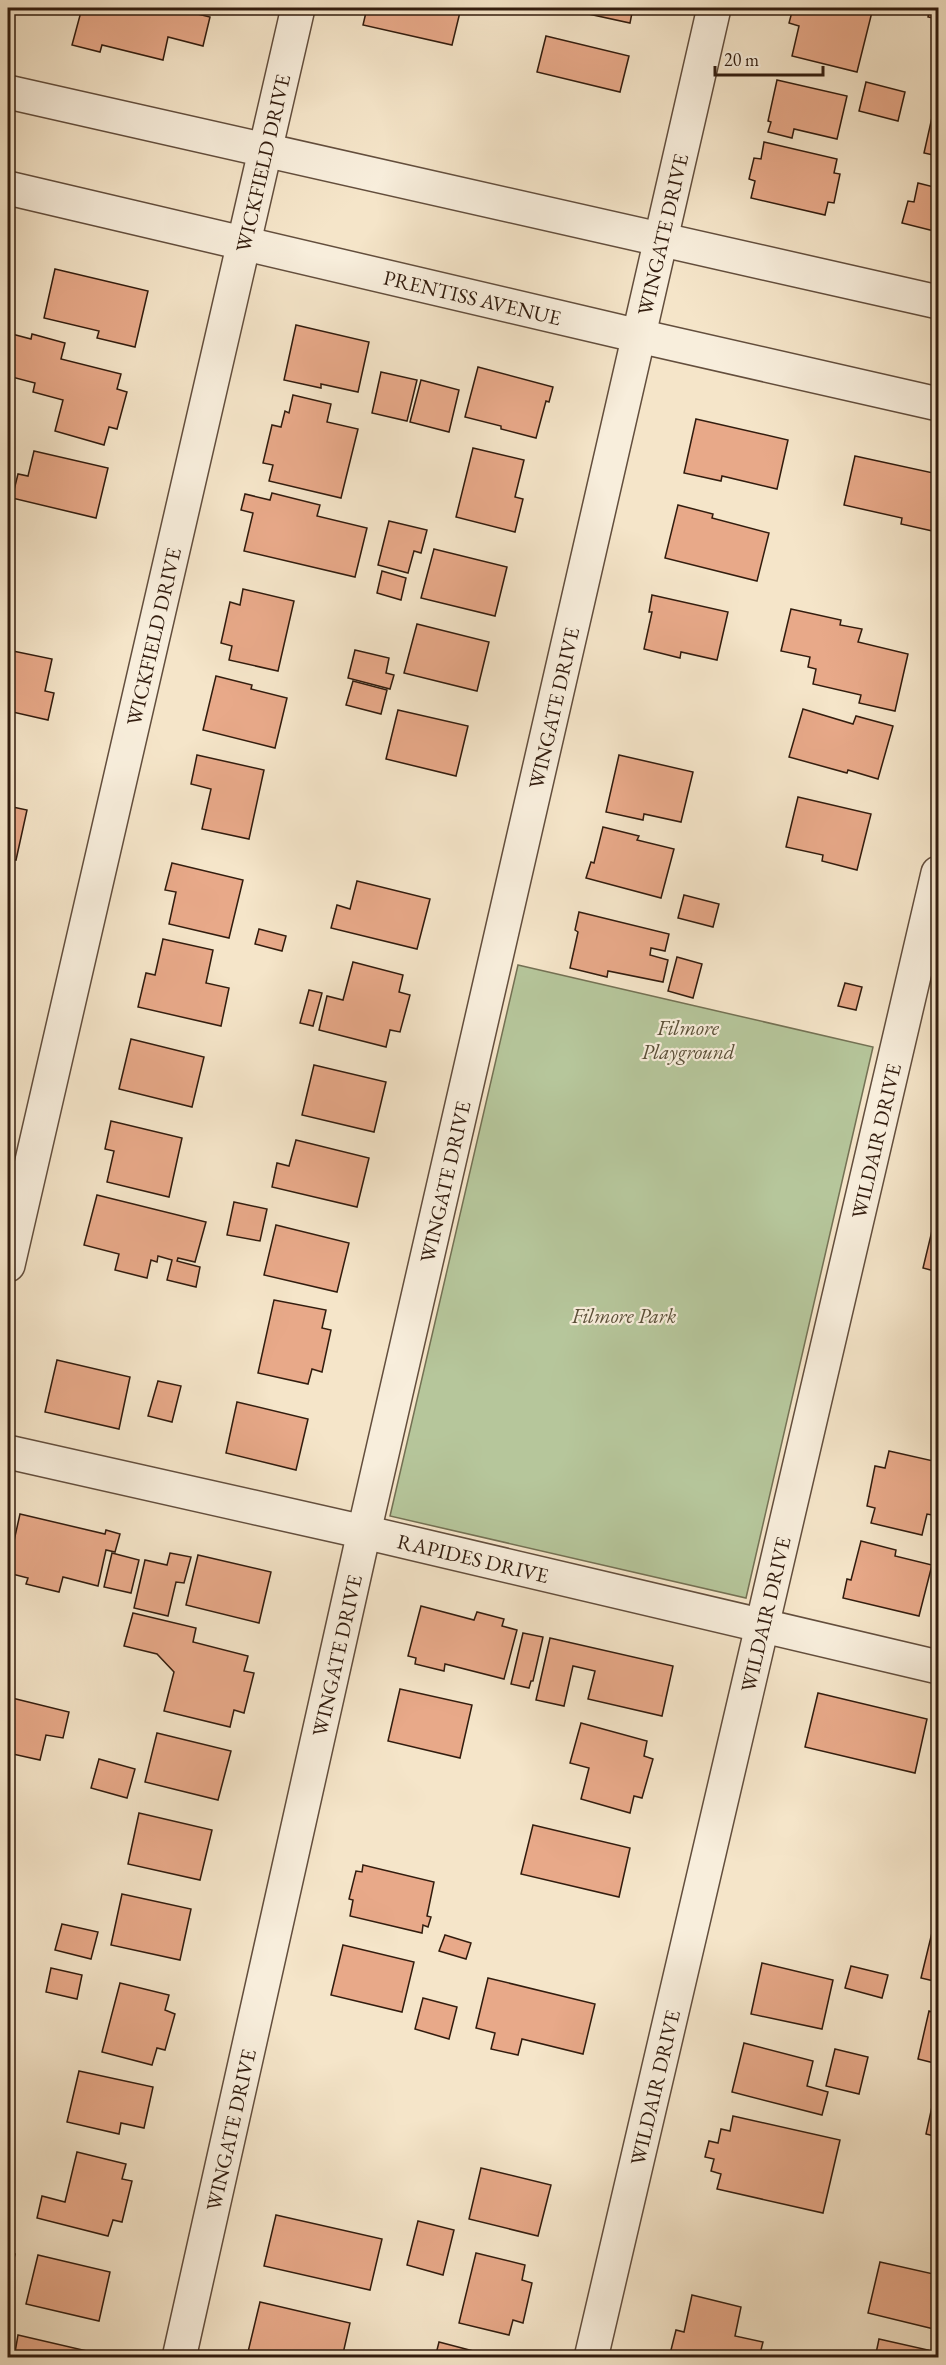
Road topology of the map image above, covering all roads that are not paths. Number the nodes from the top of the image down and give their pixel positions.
1 (298, 8) edge
2 (714, 8) edge
3 (8, 92) edge
4 (265, 150) junction
5 (8, 188) edge
6 (660, 239) junction
7 (243, 242) junction
8 (939, 302) edge
9 (639, 336) junction
10 (939, 404) edge
11 (939, 873) edge
12 (8, 1265) edge
13 (8, 1452) edge
14 (364, 1532) junction
15 (761, 1626) junction
16 (939, 1667) edge
17 (179, 2358) edge
18 (591, 2358) edge

1 - 4 street, WICKFIELD DRIVE
2 - 6 street, WINGATE DRIVE
3 - 4 street
4 - 6 street
4 - 7 street, WICKFIELD DRIVE
5 - 7 street, PRENTISS AVENUE
6 - 8 street
6 - 9 street, WINGATE DRIVE
7 - 9 street, PRENTISS AVENUE
7 - 12 street, WICKFIELD DRIVE
9 - 10 street, PRENTISS AVENUE
9 - 14 street, WINGATE DRIVE
11 - 15 street, WILDAIR DRIVE
13 - 14 street, RAPIDES DRIVE
14 - 15 street, RAPIDES DRIVE
14 - 17 street, WINGATE DRIVE
15 - 16 street, RAPIDES DRIVE
15 - 18 street, WILDAIR DRIVE

